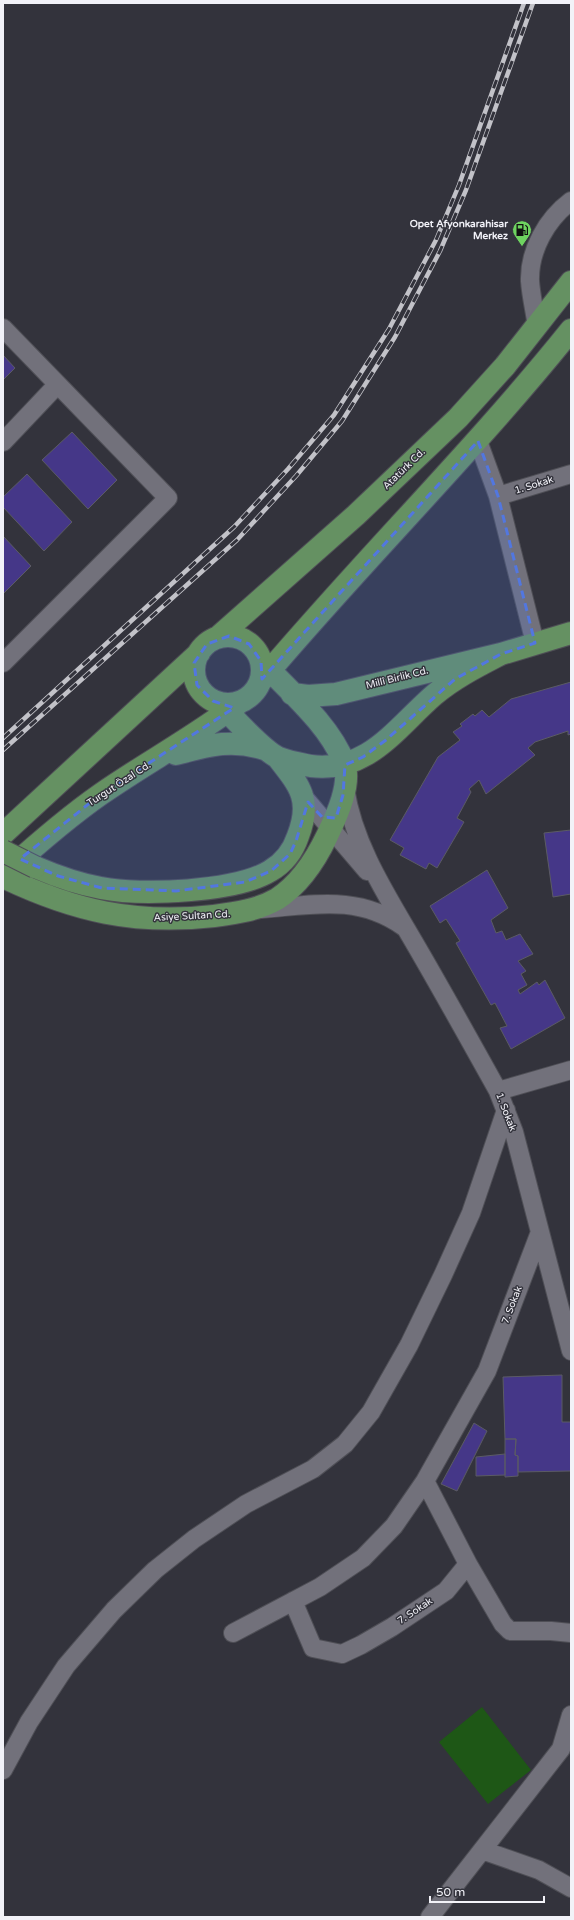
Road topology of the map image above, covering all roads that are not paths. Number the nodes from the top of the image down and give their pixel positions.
1 (571, 200) edge
2 (571, 282) edge
3 (537, 327) junction
4 (3, 328) edge
5 (571, 330) edge
6 (57, 385) junction
7 (478, 441) junction
8 (3, 442) edge
9 (571, 474) edge
10 (498, 496) junction
11 (571, 633) edge
12 (217, 638) junction
13 (535, 643) junction
14 (199, 653) junction
15 (501, 654) junction
16 (3, 663) edge
17 (263, 671) junction
18 (292, 694) junction
19 (229, 705) junction
20 (273, 754) junction
21 (155, 760) junction
22 (345, 765) junction
23 (303, 796) junction
24 (335, 821) junction
25 (301, 828) junction
26 (3, 834) edge
27 (3, 851) edge
28 (3, 875) edge
29 (250, 910) junction
30 (406, 928) junction
31 (571, 1070) edge
32 (498, 1091) junction
33 (506, 1110) junction
34 (540, 1232) junction
35 (568, 1330) edge
36 (571, 1351) edge
37 (425, 1481) junction
38 (468, 1564) junction
39 (293, 1601) junction
40 (233, 1633) dead end
41 (571, 1633) edge
42 (571, 1716) edge
43 (566, 1751) edge
44 (3, 1770) edge
45 (482, 1850) junction
46 (571, 1888) edge
47 (430, 1917) edge

1 - 3 street
2 - 3 main road, Atatürk Cd.
3 - 12 main road, Atatürk Cd.
4 - 6 street
5 - 7 main road
6 - 8 street
6 - 16 street
7 - 10 street
7 - 17 main road
9 - 10 street, 1. Sokak
10 - 13 street
11 - 13 main road, Millî Birlik Cd.
12 - 14 main road
12 - 17 main road
13 - 15 main road, Millî Birlik Cd.
14 - 19 main road
14 - 26 main road
15 - 18 main road, Millî Birlik Cd.
15 - 22 main road, Millî Birlik Cd.
17 - 18 main road
17 - 19 main road
18 - 22 main road
19 - 20 main road
19 - 21 main road, Turgut Özal Cd.
20 - 21 main road, Millî Birlik Cd.
20 - 22 main road, Millî Birlik Cd.
20 - 23 main road
21 - 28 main road, Turgut Özal Cd.
22 - 24 main road, Asiye Sultan Cd.
23 - 24 street, 1. Sokak
23 - 25 main road
24 - 25 street
24 - 29 main road, Asiye Sultan Cd.
24 - 30 street, 1. Sokak
25 - 27 main road, bridge
28 - 29 main road, Asiye Sultan Cd.
29 - 30 street
30 - 32 street, 1. Sokak
31 - 32 street
32 - 33 street, 1. Sokak
33 - 34 street, 1. Sokak
33 - 44 street
34 - 35 street, 1. Sokak
34 - 37 street, 7. Sokak
35 - 36 street, 1. Sokak
37 - 38 street
37 - 39 street, 7. Sokak
38 - 39 street, 7. Sokak
38 - 41 street
39 - 40 street, 7. Sokak
42 - 43 street
43 - 45 street
45 - 46 street
45 - 47 street

